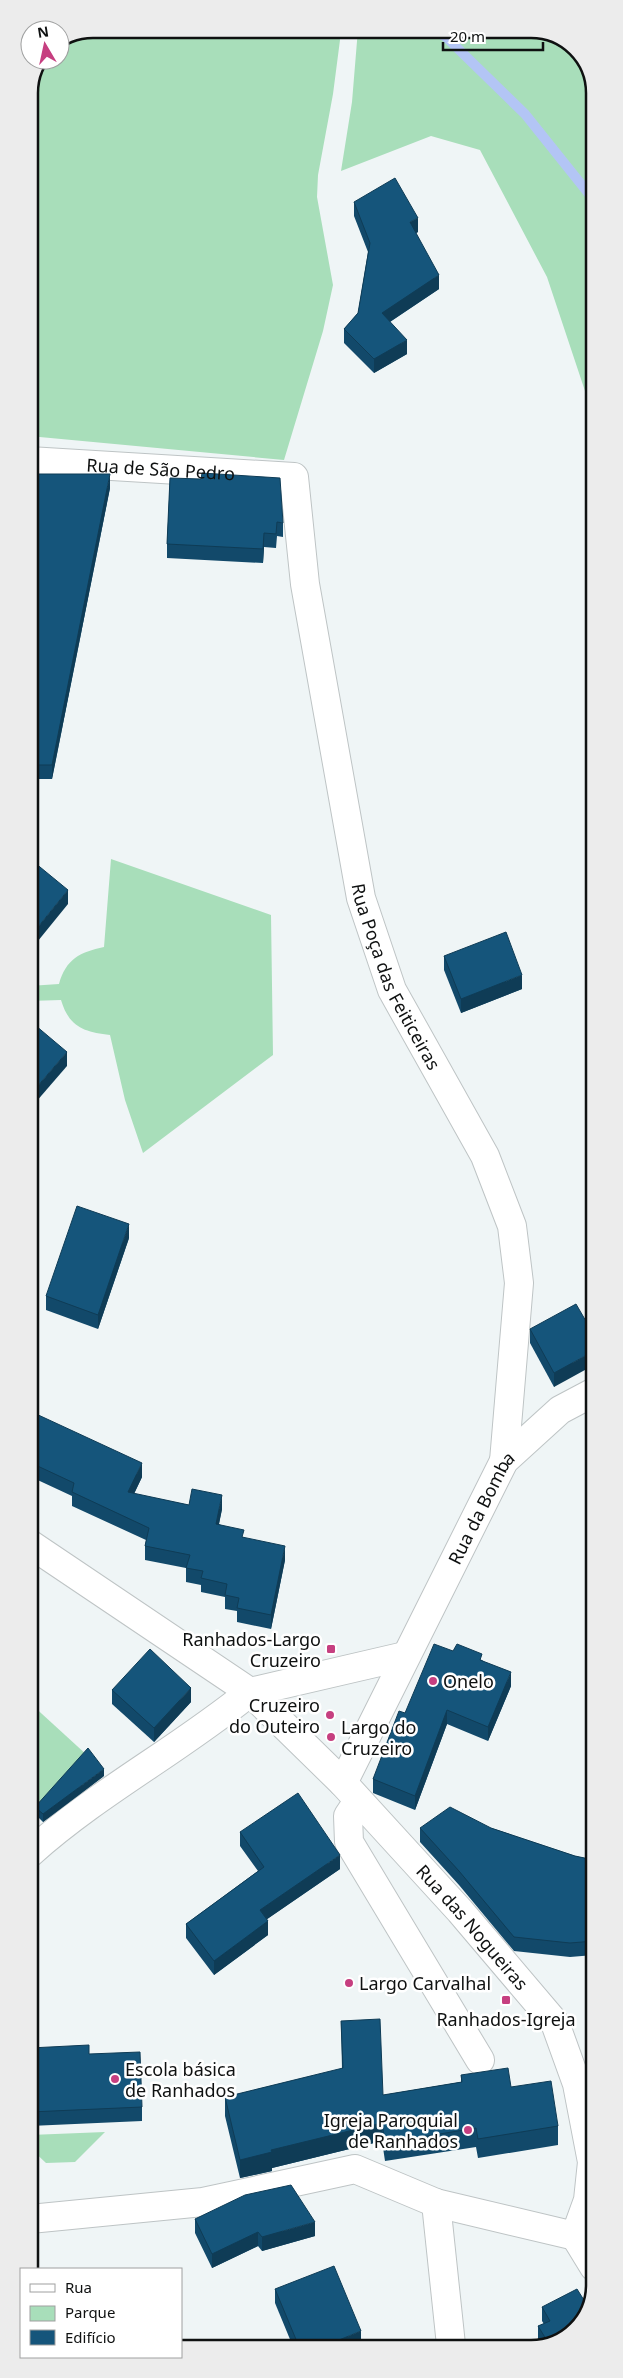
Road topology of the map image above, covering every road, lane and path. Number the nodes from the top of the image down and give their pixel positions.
1 (38, 462) edge
2 (294, 477) joint
3 (586, 1396) edge
4 (504, 1461) junction
5 (38, 1549) edge
6 (405, 1656) junction
7 (250, 1692) junction
8 (351, 1792) junction
9 (38, 1846) edge
10 (480, 2060) dead end
11 (586, 2119) edge
12 (436, 2203) junction
13 (586, 2206) edge
14 (38, 2218) edge
15 (575, 2236) junction
16 (586, 2254) edge
17 (450, 2340) edge

1 - 2 street, Rua de São Pedro
2 - 4 street, Rua Poça das Feiticeiras
3 - 4 street, Rua da Bomba
4 - 6 street, Rua da Bomba
5 - 7 street, Rua das Nogueiras
6 - 7 street
6 - 8 street, Rua da Bomba
7 - 8 street, Rua das Nogueiras
7 - 9 street
8 - 10 street, Rua da Bomba
8 - 11 street, Rua das Nogueiras
12 - 14 street
12 - 15 street
12 - 17 street
13 - 15 street, Rua das Nogueiras
15 - 16 street

